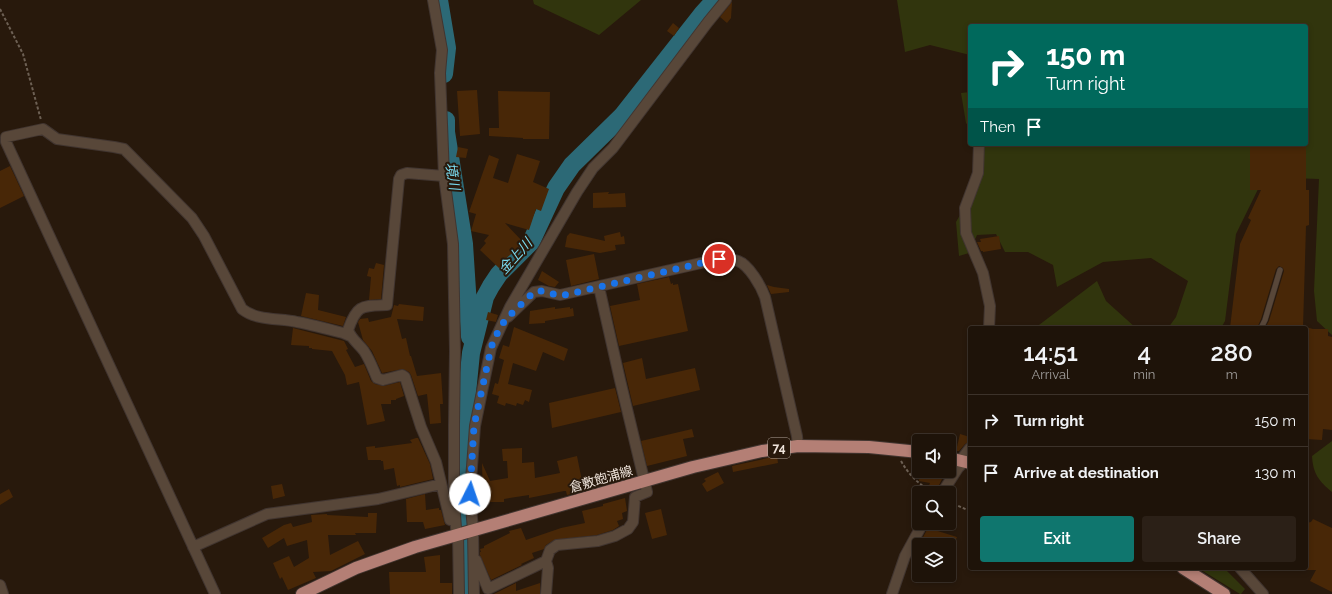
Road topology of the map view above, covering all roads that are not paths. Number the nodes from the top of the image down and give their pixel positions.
1 (433, 0) edge
2 (726, 0) edge
3 (979, 146) edge
4 (444, 176) junction
5 (1280, 270) dead end
6 (599, 287) junction
7 (505, 320) junction
8 (989, 326) edge
9 (1262, 326) edge
10 (350, 336) junction
11 (798, 446) junction
12 (912, 451) edge
13 (968, 451) edge
14 (961, 461) edge
15 (644, 482) junction
16 (442, 484) junction
17 (946, 486) edge
18 (474, 530) junction
19 (919, 530) edge
20 (457, 531) junction
21 (193, 547) junction
22 (474, 556) junction
23 (546, 561) junction
24 (1186, 570) edge
25 (1242, 570) edge
26 (0, 585) edge
27 (3, 594) edge
28 (215, 594) edge
29 (302, 594) edge
30 (459, 594) edge
31 (474, 594) edge
32 (546, 594) edge
33 (892, 594) edge
34 (1224, 594) edge
35 (1263, 594) edge

1 - 4 street
2 - 7 street
3 - 8 street
4 - 10 street
4 - 20 street
5 - 9 lane
6 - 7 street
6 - 11 street
6 - 15 street
7 - 18 street
10 - 16 street
10 - 21 street
11 - 12 main road, 倉敷飽浦線 / 74
11 - 15 main road, 倉敷飽浦線 / 74
13 - 14 street
14 - 17 street
15 - 18 main road, 倉敷飽浦線 / 74
15 - 23 street
16 - 20 street
16 - 21 street
18 - 20 main road, 倉敷飽浦線 / 74
18 - 22 street
19 - 33 street
20 - 29 main road, 倉敷飽浦線 / 74
20 - 30 street
21 - 28 street
22 - 23 street
22 - 31 street
23 - 32 street
24 - 34 main road
25 - 35 street
26 - 27 street

